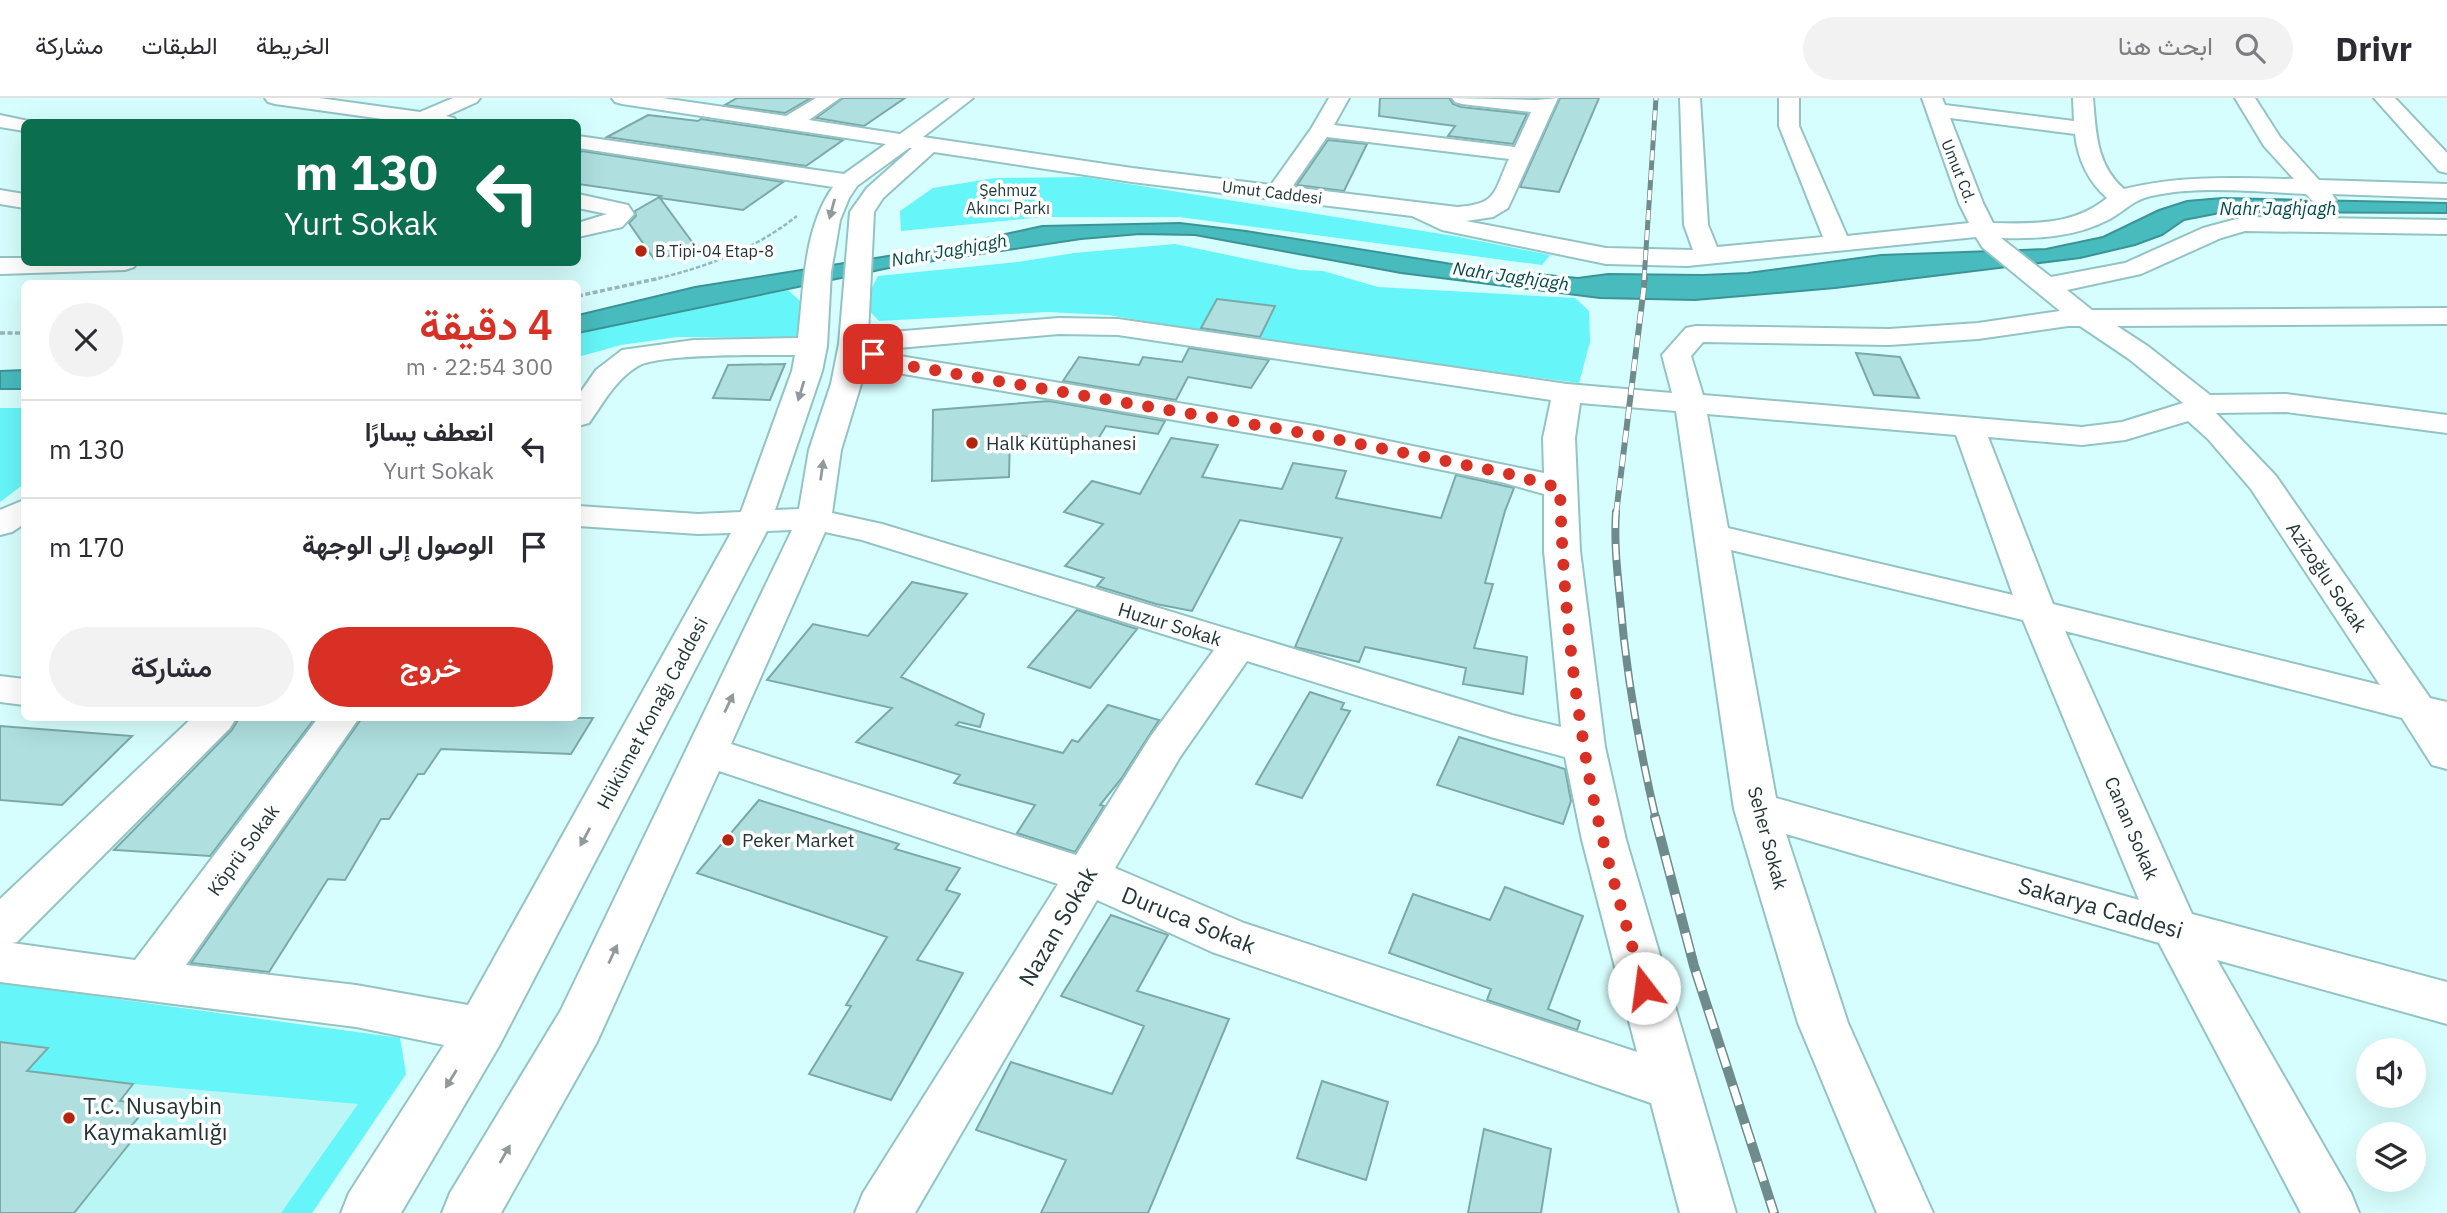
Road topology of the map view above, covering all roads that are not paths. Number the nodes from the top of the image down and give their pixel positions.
1 (275, 98) edge
2 (470, 98) edge
3 (622, 98) edge
4 (830, 98) edge
5 (963, 98) edge
6 (1339, 98) edge
7 (1462, 98) edge
8 (1690, 98) edge
9 (1789, 98) edge
10 (2083, 98) edge
11 (2245, 98) edge
12 (2384, 98) edge
13 (1546, 102) edge
14 (1934, 104) edge
15 (404, 119) edge
16 (421, 119) edge
17 (0, 121) edge
18 (791, 122) junction
19 (21, 124) edge
20 (2085, 129) junction
21 (1321, 130) junction
22 (581, 142) edge
23 (900, 142) junction
24 (927, 146) junction
25 (1522, 154) junction
26 (2447, 166) edge
27 (842, 180) junction
28 (2315, 191) junction
29 (2447, 191) edge
30 (1278, 193) junction
31 (0, 197) edge
32 (2122, 199) junction
33 (21, 200) edge
34 (581, 201) edge
35 (1419, 210) junction
36 (2345, 221) junction
37 (2447, 227) edge
38 (581, 229) edge
39 (1989, 236) junction
40 (1840, 243) junction
41 (1707, 255) junction
42 (21, 265) edge
43 (0, 266) edge
44 (2037, 279) junction
45 (2447, 316) edge
46 (2086, 318) junction
47 (833, 345) junction
48 (1567, 393) junction
49 (1690, 402) junction
50 (2199, 408) junction
51 (581, 413) edge
52 (2447, 424) edge
53 (1968, 426) junction
54 (1560, 488) junction
55 (21, 512) edge
56 (581, 516) edge
57 (814, 519) junction
58 (754, 523) junction
59 (0, 525) edge
60 (1713, 535) junction
61 (2038, 612) junction
62 (1240, 645) junction
63 (0, 689) edge
64 (21, 692) edge
65 (2431, 712) edge
66 (213, 721) edge
67 (337, 721) edge
68 (1584, 747) junction
69 (706, 751) junction
70 (2447, 754) edge
71 (1756, 808) junction
72 (1087, 876) junction
73 (0, 928) edge
74 (2175, 929) junction
75 (0, 962) edge
76 (147, 982) junction
77 (2447, 1003) edge
78 (481, 1030) junction
79 (1672, 1087) junction
80 (890, 1212) edge
81 (369, 1213) edge
82 (470, 1213) edge
83 (1708, 1213) edge
84 (1905, 1213) edge
85 (2331, 1213) edge

1 - 15 street
2 - 16 street
3 - 18 street, Umut Caddesi
4 - 18 street
5 - 23 street
6 - 21 street
7 - 13 street
8 - 41 street
9 - 40 street
10 - 20 street
11 - 28 street
12 - 26 street
13 - 25 street, Umut Caddesi
14 - 20 street
14 - 39 street, Umut Cd.
17 - 19 street
18 - 23 street, Umut Caddesi
20 - 32 street
21 - 25 street
21 - 30 street
22 - 27 street
23 - 24 street, Umut Caddesi
23 - 27 street
24 - 30 street, Umut Caddesi
24 - 47 street, Hükümet Konağı Caddesi
25 - 35 street, Umut Caddesi
27 -> 47 street, Hükümet Konağı Caddesi
28 - 29 street
28 - 32 street
28 - 36 street
30 - 35 street, Umut Caddesi
31 - 33 street
32 - 39 street
34 - 38 street
35 - 41 street
36 - 37 street
36 - 44 street
39 - 40 street
39 - 44 street, Azizoğlu Sokak
40 - 41 street
42 - 43 street
44 - 46 street, Azizoğlu Sokak
45 - 46 street
46 - 49 street, Seher Sokak
46 - 50 street, Azizoğlu Sokak
47 - 48 street
47 - 51 street
47 - 54 street
57 -> 47 street, Hükümet Konağı Caddesi
47 -> 58 street, Hükümet Konağı Caddesi
48 - 49 street
48 - 54 street
49 - 53 street
49 - 60 street, Seher Sokak
50 - 52 street
50 - 53 street
50 - 65 street, Azizoğlu Sokak
53 - 61 street, Canan Sokak
54 - 68 street
55 - 59 street
56 - 58 street, Huzur Sokak
57 - 58 street, Huzur Sokak
57 - 62 street, Huzur Sokak
69 -> 57 street, Hükümet Konağı Caddesi
58 -> 78 street, Hükümet Konağı Caddesi
60 - 61 street
60 - 71 street, Seher Sokak
61 - 65 street
61 - 74 street, Canan Sokak
62 - 68 street, Huzur Sokak
62 - 72 street, Nazan Sokak
63 - 64 street
65 - 70 street, Azizoğlu Sokak
66 - 73 street
67 - 76 street, Köprü Sokak
68 - 79 street
69 - 72 street, Duruca Sokak
82 -> 69 street, Hükümet Konağı Caddesi
71 - 74 street, Sakarya Caddesi
71 - 84 street, Seher Sokak
72 - 79 street, Duruca Sokak
72 - 80 street, Nazan Sokak
74 - 77 street, Sakarya Caddesi
74 - 85 street, Canan Sokak
75 - 76 street
76 - 78 street
78 -> 81 street, Hükümet Konağı Caddesi
79 - 83 street

